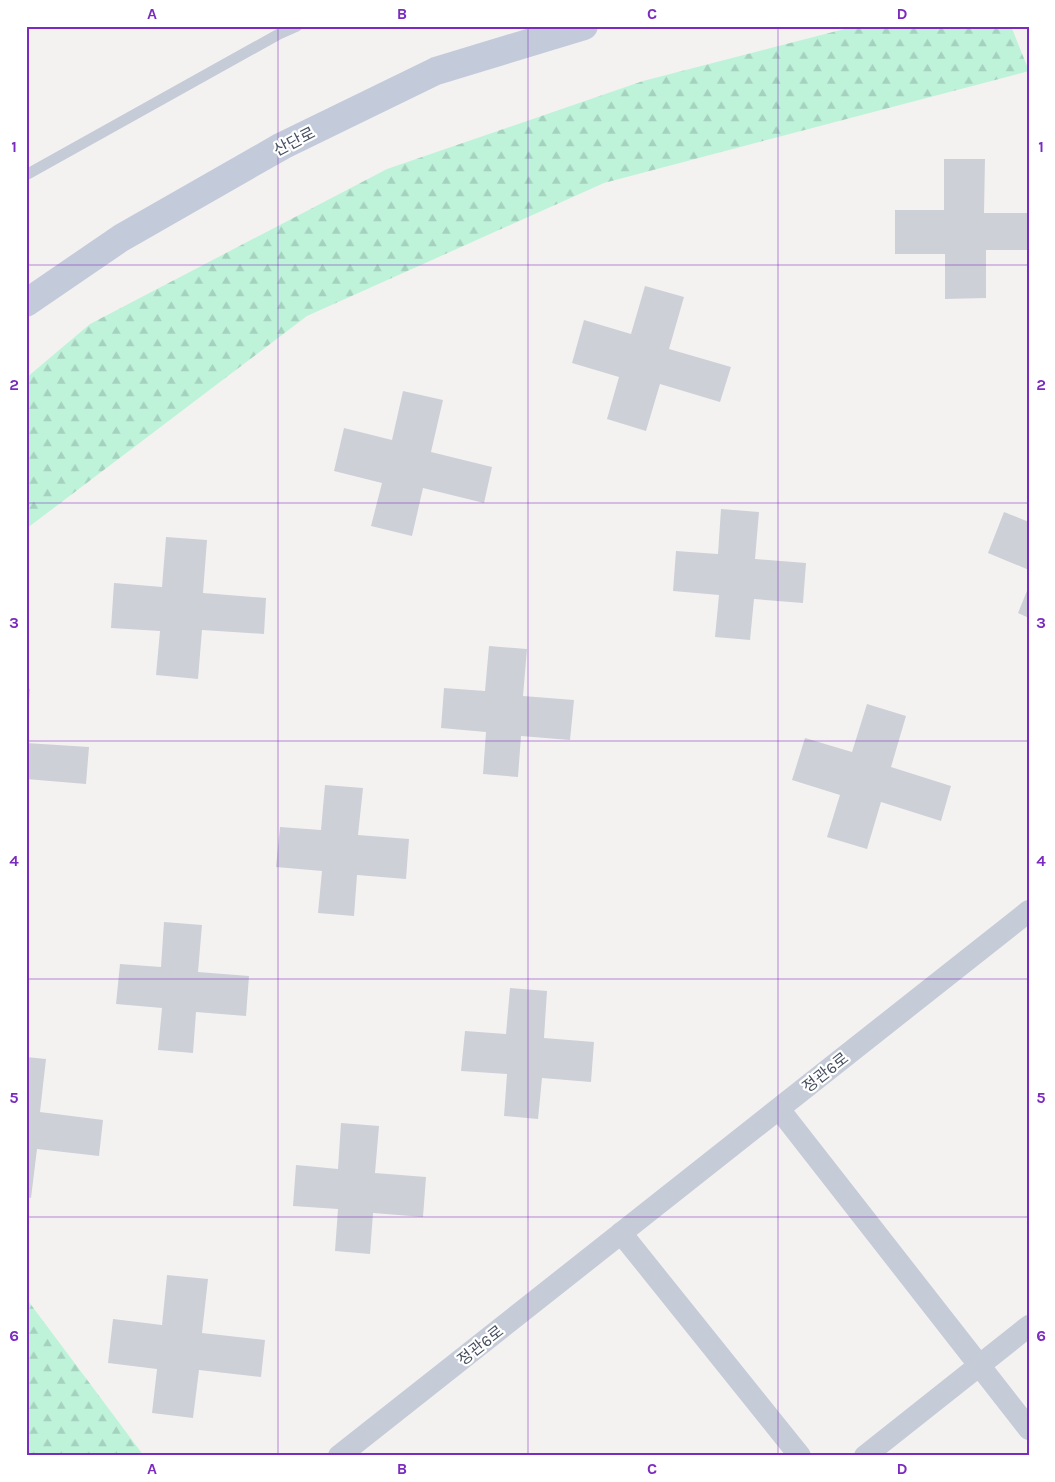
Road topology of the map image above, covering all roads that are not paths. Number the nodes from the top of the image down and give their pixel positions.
1 (297, 26) edge
2 (584, 26) edge
3 (26, 175) edge
4 (26, 303) edge
5 (1029, 912) edge
6 (779, 1109) junction
7 (621, 1233) junction
8 (1029, 1326) edge
9 (1029, 1429) edge
10 (339, 1456) edge
11 (800, 1456) edge
12 (865, 1456) edge

1 - 3 lane
2 - 4 street, 산단로
5 - 6 street, 정관6로
6 - 7 street, 정관6로
6 - 9 street
7 - 10 street, 정관6로
7 - 11 street
8 - 12 street

